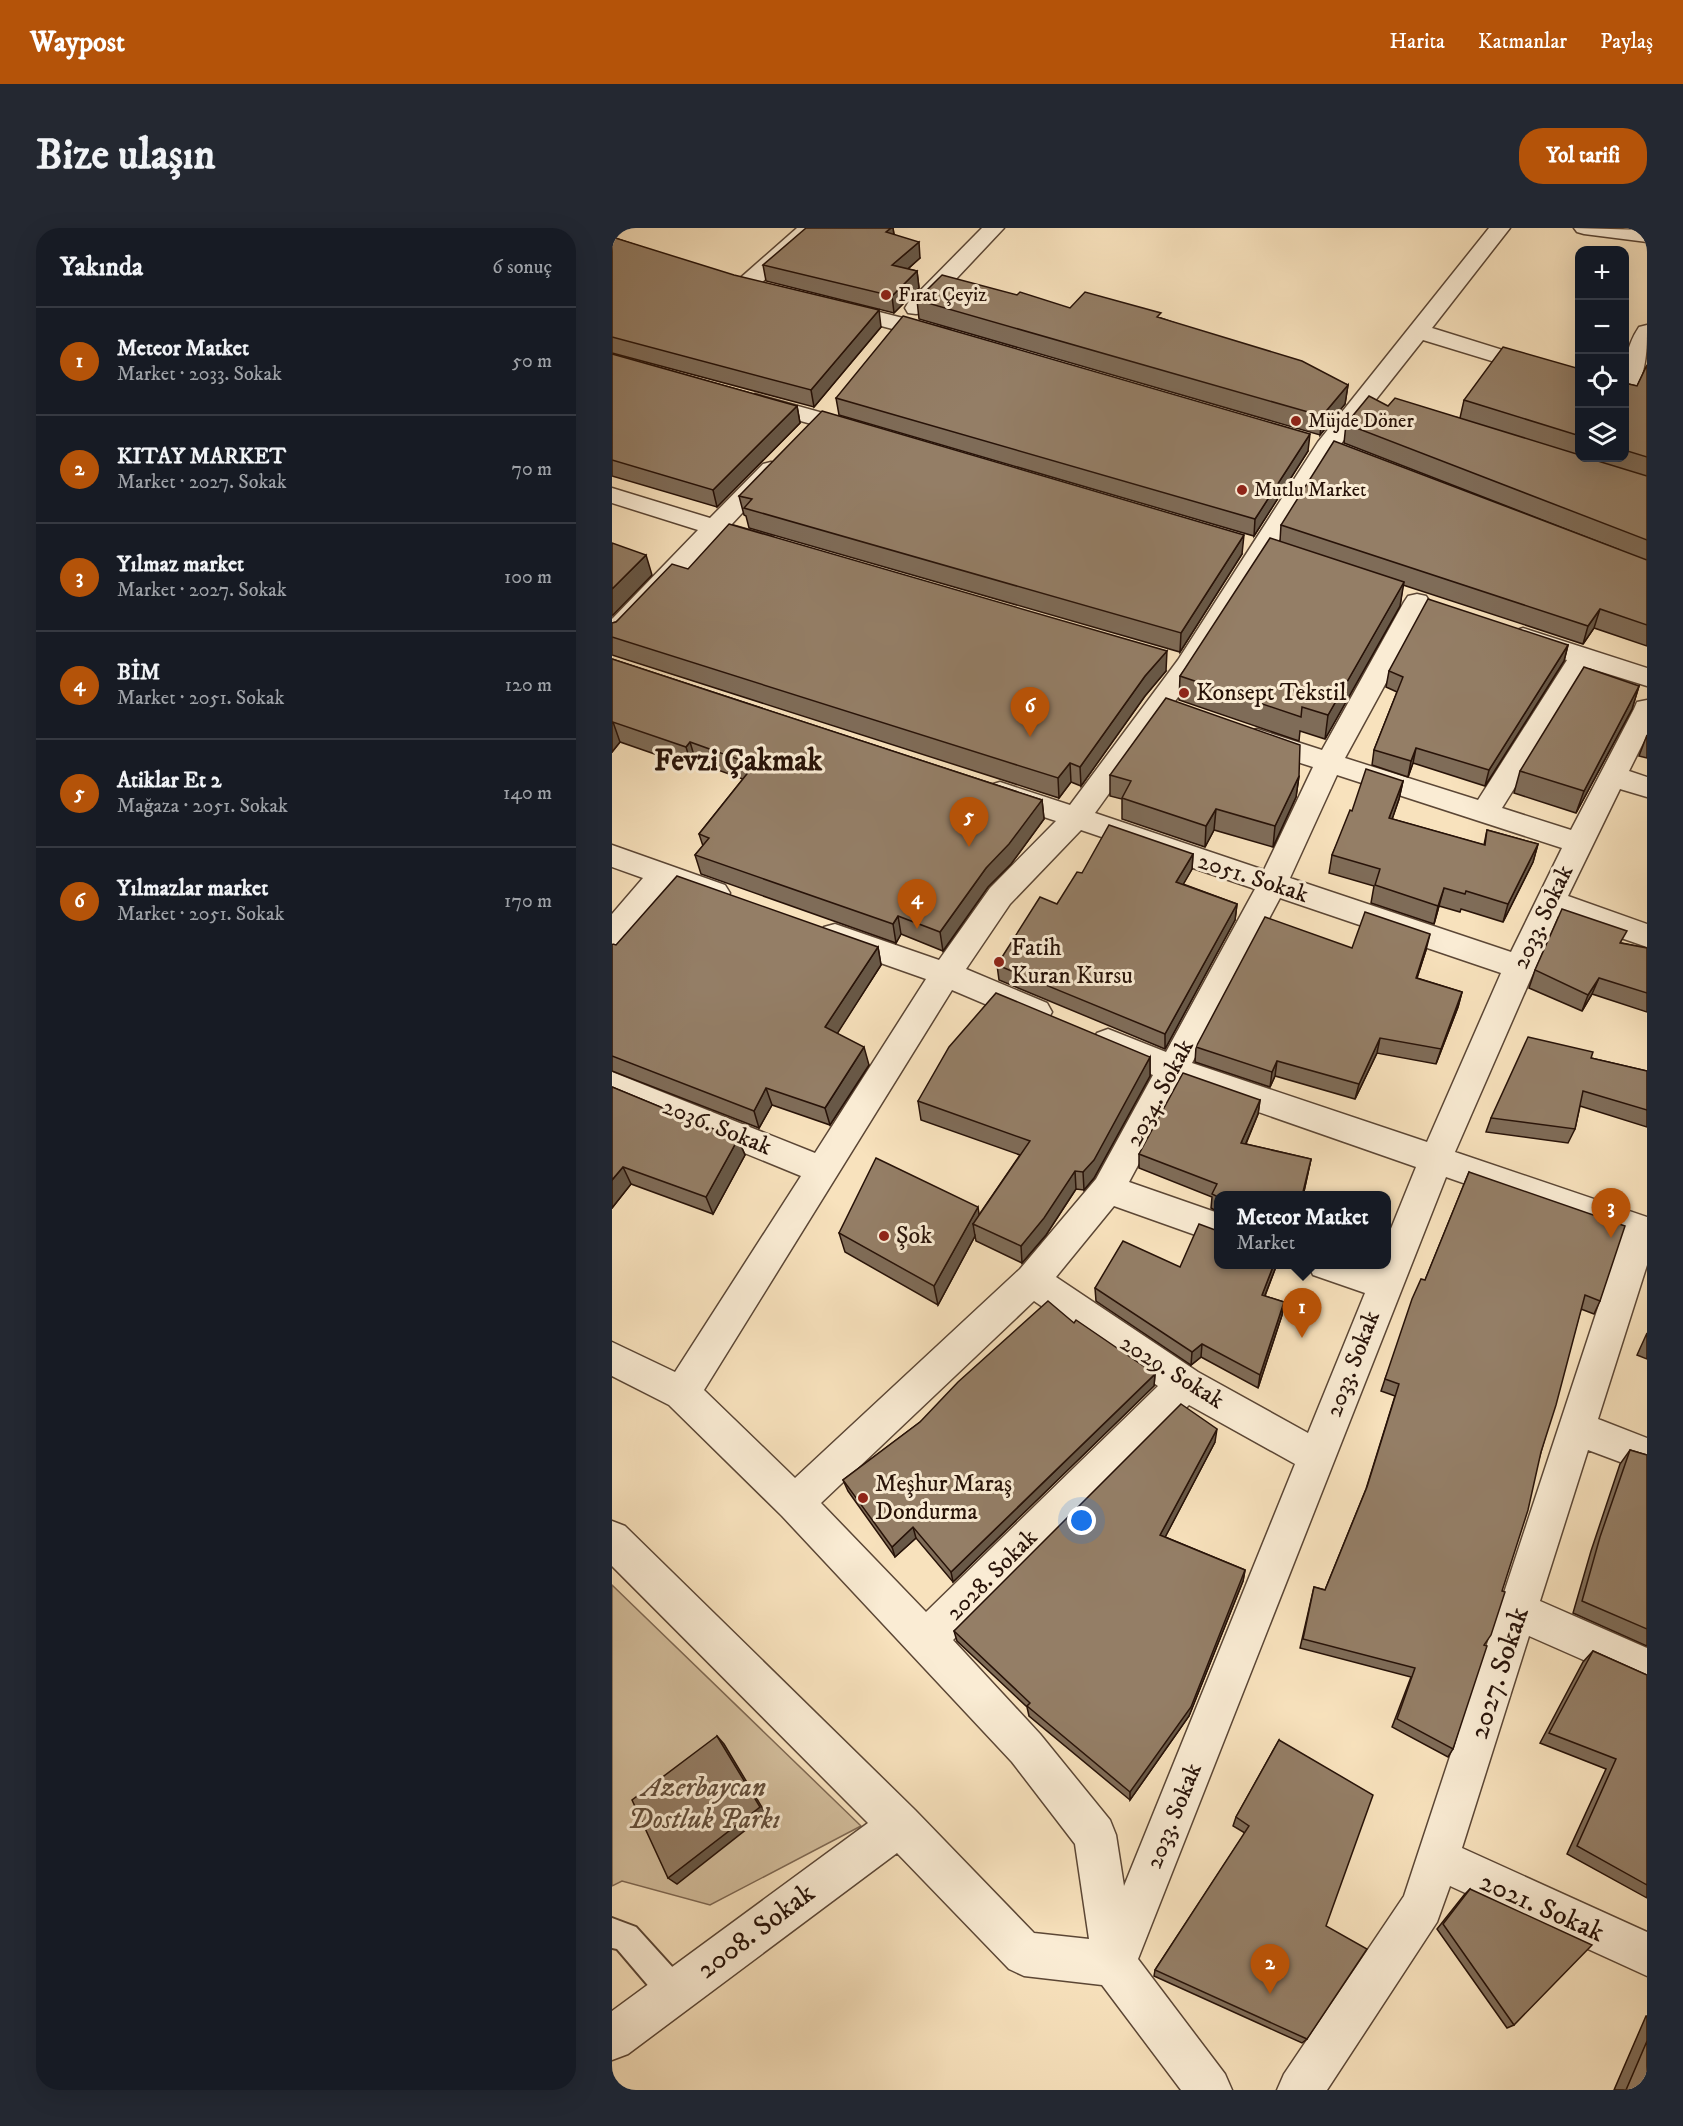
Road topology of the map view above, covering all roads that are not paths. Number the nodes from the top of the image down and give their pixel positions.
1 (808, 228) edge
2 (994, 228) edge
3 (1500, 228) edge
4 (1584, 228) edge
5 (1647, 237) edge
6 (723, 278) edge
7 (746, 285) junction
8 (768, 290) edge
9 (813, 301) edge
10 (902, 323) junction
11 (1418, 331) junction
12 (1647, 332) edge
13 (959, 340) edge
14 (880, 346) edge
15 (1629, 377) edge
16 (1575, 379) edge
17 (728, 394) edge
18 (1629, 398) edge
19 (1647, 403) edge
20 (876, 436) edge
21 (787, 453) edge
22 (612, 495) edge
23 (714, 528) junction
24 (781, 548) edge
25 (1417, 602) dead end
26 (1506, 631) edge
27 (612, 634) edge
28 (1583, 656) junction
29 (1647, 677) edge
30 (1157, 704) junction
31 (1647, 709) edge
32 (1189, 716) edge
33 (1232, 730) edge
34 (1328, 764) junction
35 (1612, 776) junction
36 (975, 784) edge
37 (1647, 787) edge
38 (1484, 814) junction
39 (1077, 817) junction
40 (1578, 843) junction
41 (612, 856) edge
42 (663, 874) junction
43 (1272, 885) junction
44 (1549, 901) junction
45 (742, 902) edge
46 (810, 926) edge
47 (612, 935) edge
48 (1647, 936) edge
49 (1519, 967) junction
50 (946, 974) junction
51 (1173, 1070) junction
52 (612, 1085) edge
53 (1436, 1159) junction
54 (822, 1170) junction
55 (1108, 1189) junction
56 (1214, 1227) edge
57 (1644, 1231) edge
58 (1391, 1268) edge
59 (1339, 1269) edge
60 (1391, 1269) edge
61 (1032, 1280) junction
62 (1384, 1285) junction
63 (612, 1358) edge
64 (1185, 1384) junction
65 (682, 1393) junction
66 (1578, 1429) junction
67 (1647, 1455) edge
68 (1317, 1457) junction
69 (795, 1503) junction
70 (612, 1539) edge
71 (1518, 1611) junction
72 (926, 1640) junction
73 (1647, 1668) edge
74 (900, 1825) junction
75 (1438, 1859) junction
76 (612, 1932) edge
77 (1647, 1954) edge
78 (1114, 1964) junction
79 (674, 1992) junction
80 (612, 2038) edge
81 (1209, 2090) edge
82 (1300, 2090) edge

1 - 7 street
2 - 10 street
3 - 11 street
4 - 5 street
6 - 7 street
7 - 8 street
9 - 10 street
10 - 13 street
10 - 14 street
11 - 16 street
11 - 30 street
12 - 15 street
17 - 20 street
18 - 19 street
21 - 23 street
22 - 23 street
23 - 24 street
23 - 27 street
25 - 34 street, 2034. Sokak
26 - 28 street
28 - 29 street
28 - 38 street
30 - 32 street
30 - 39 street
31 - 35 street, 2033. Sokak
33 - 34 street
34 - 38 street
34 - 43 street, 2034. Sokak
35 - 37 street
35 - 40 street, 2033. Sokak
36 - 39 street, 2051. Sokak
38 - 40 street
39 - 43 street, 2051. Sokak
39 - 50 street
40 - 44 street, 2033. Sokak
41 - 42 street
42 - 45 street
42 - 47 street
43 - 49 street, 2051. Sokak
43 - 51 street, 2034. Sokak
44 - 48 street
44 - 49 street, 2033. Sokak
46 - 50 street
49 - 53 street, 2033. Sokak
50 - 51 street
50 - 54 street
51 - 53 street
51 - 55 street, 2034. Sokak
52 - 54 street, 2036. Sokak
53 - 57 street
53 - 58 street, 2033. Sokak
54 - 65 street
55 - 56 street
55 - 61 street, 2034. Sokak
57 - 66 street, 2027. Sokak
59 - 62 street
60 - 62 street, 2033. Sokak
61 - 64 street, 2029. Sokak
61 - 69 street, 2034. Sokak
62 - 68 street, 2033. Sokak
63 - 65 street
64 - 68 street, 2029. Sokak
64 - 72 street, 2028. Sokak
65 - 69 street
66 - 67 street
66 - 71 street, 2027. Sokak
68 - 78 street, 2033. Sokak
69 - 72 street
70 - 74 street
71 - 73 street
71 - 75 street, 2027. Sokak
72 - 78 street
74 - 78 street
74 - 79 street, 2008. Sokak
75 - 77 street, 2021. Sokak
75 - 82 street, 2027. Sokak
76 - 79 lane
78 - 81 street
79 - 80 street, 2008. Sokak

